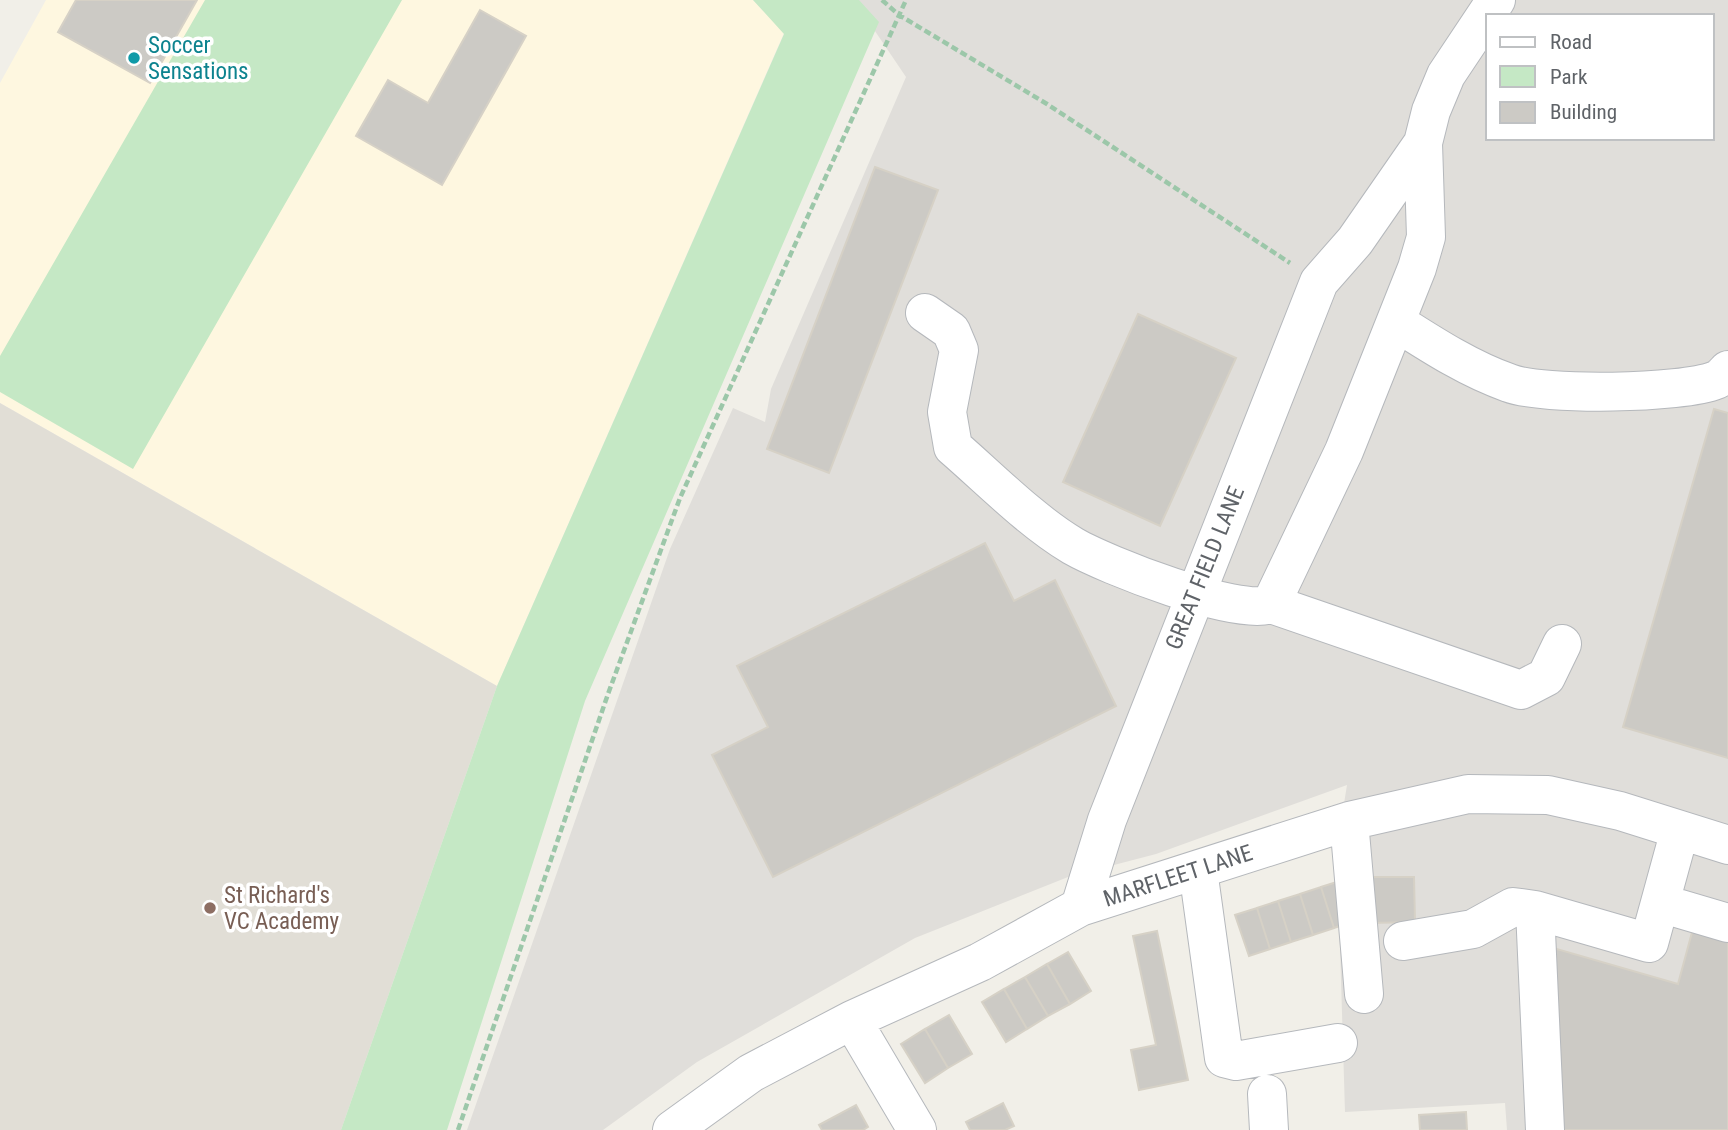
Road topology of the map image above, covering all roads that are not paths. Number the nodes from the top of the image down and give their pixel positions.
1 (1486, 15) edge
2 (1423, 143) junction
3 (925, 313) dead end
4 (1396, 322) junction
5 (1728, 370) edge
6 (1194, 596) junction
7 (1270, 604) junction
8 (1562, 644) dead end
9 (1349, 821) junction
10 (1680, 830) junction
11 (1728, 845) edge
12 (1198, 870) junction
13 (1660, 903) junction
14 (1080, 907) junction
15 (1535, 910) junction
16 (1728, 923) edge
17 (1403, 941) dead end
18 (1364, 994) dead end
19 (852, 1020) junction
20 (1338, 1043) dead end
21 (672, 1130) edge
22 (917, 1130) edge
23 (1545, 1130) edge

1 - 2 street
2 - 4 street
2 - 6 street, GREAT FIELD LANE
3 - 6 street
4 - 5 street
4 - 7 street
6 - 7 street
6 - 14 street, GREAT FIELD LANE
7 - 8 street
9 - 10 street, MARFLEET LANE
9 - 12 street, MARFLEET LANE
9 - 18 street
10 - 11 street, MARFLEET LANE
10 - 13 street
12 - 14 street, MARFLEET LANE
12 - 20 street
13 - 15 street
13 - 16 street
14 - 19 street, MARFLEET LANE
15 - 17 street
15 - 23 street
19 - 21 street, MARFLEET LANE
19 - 22 street

